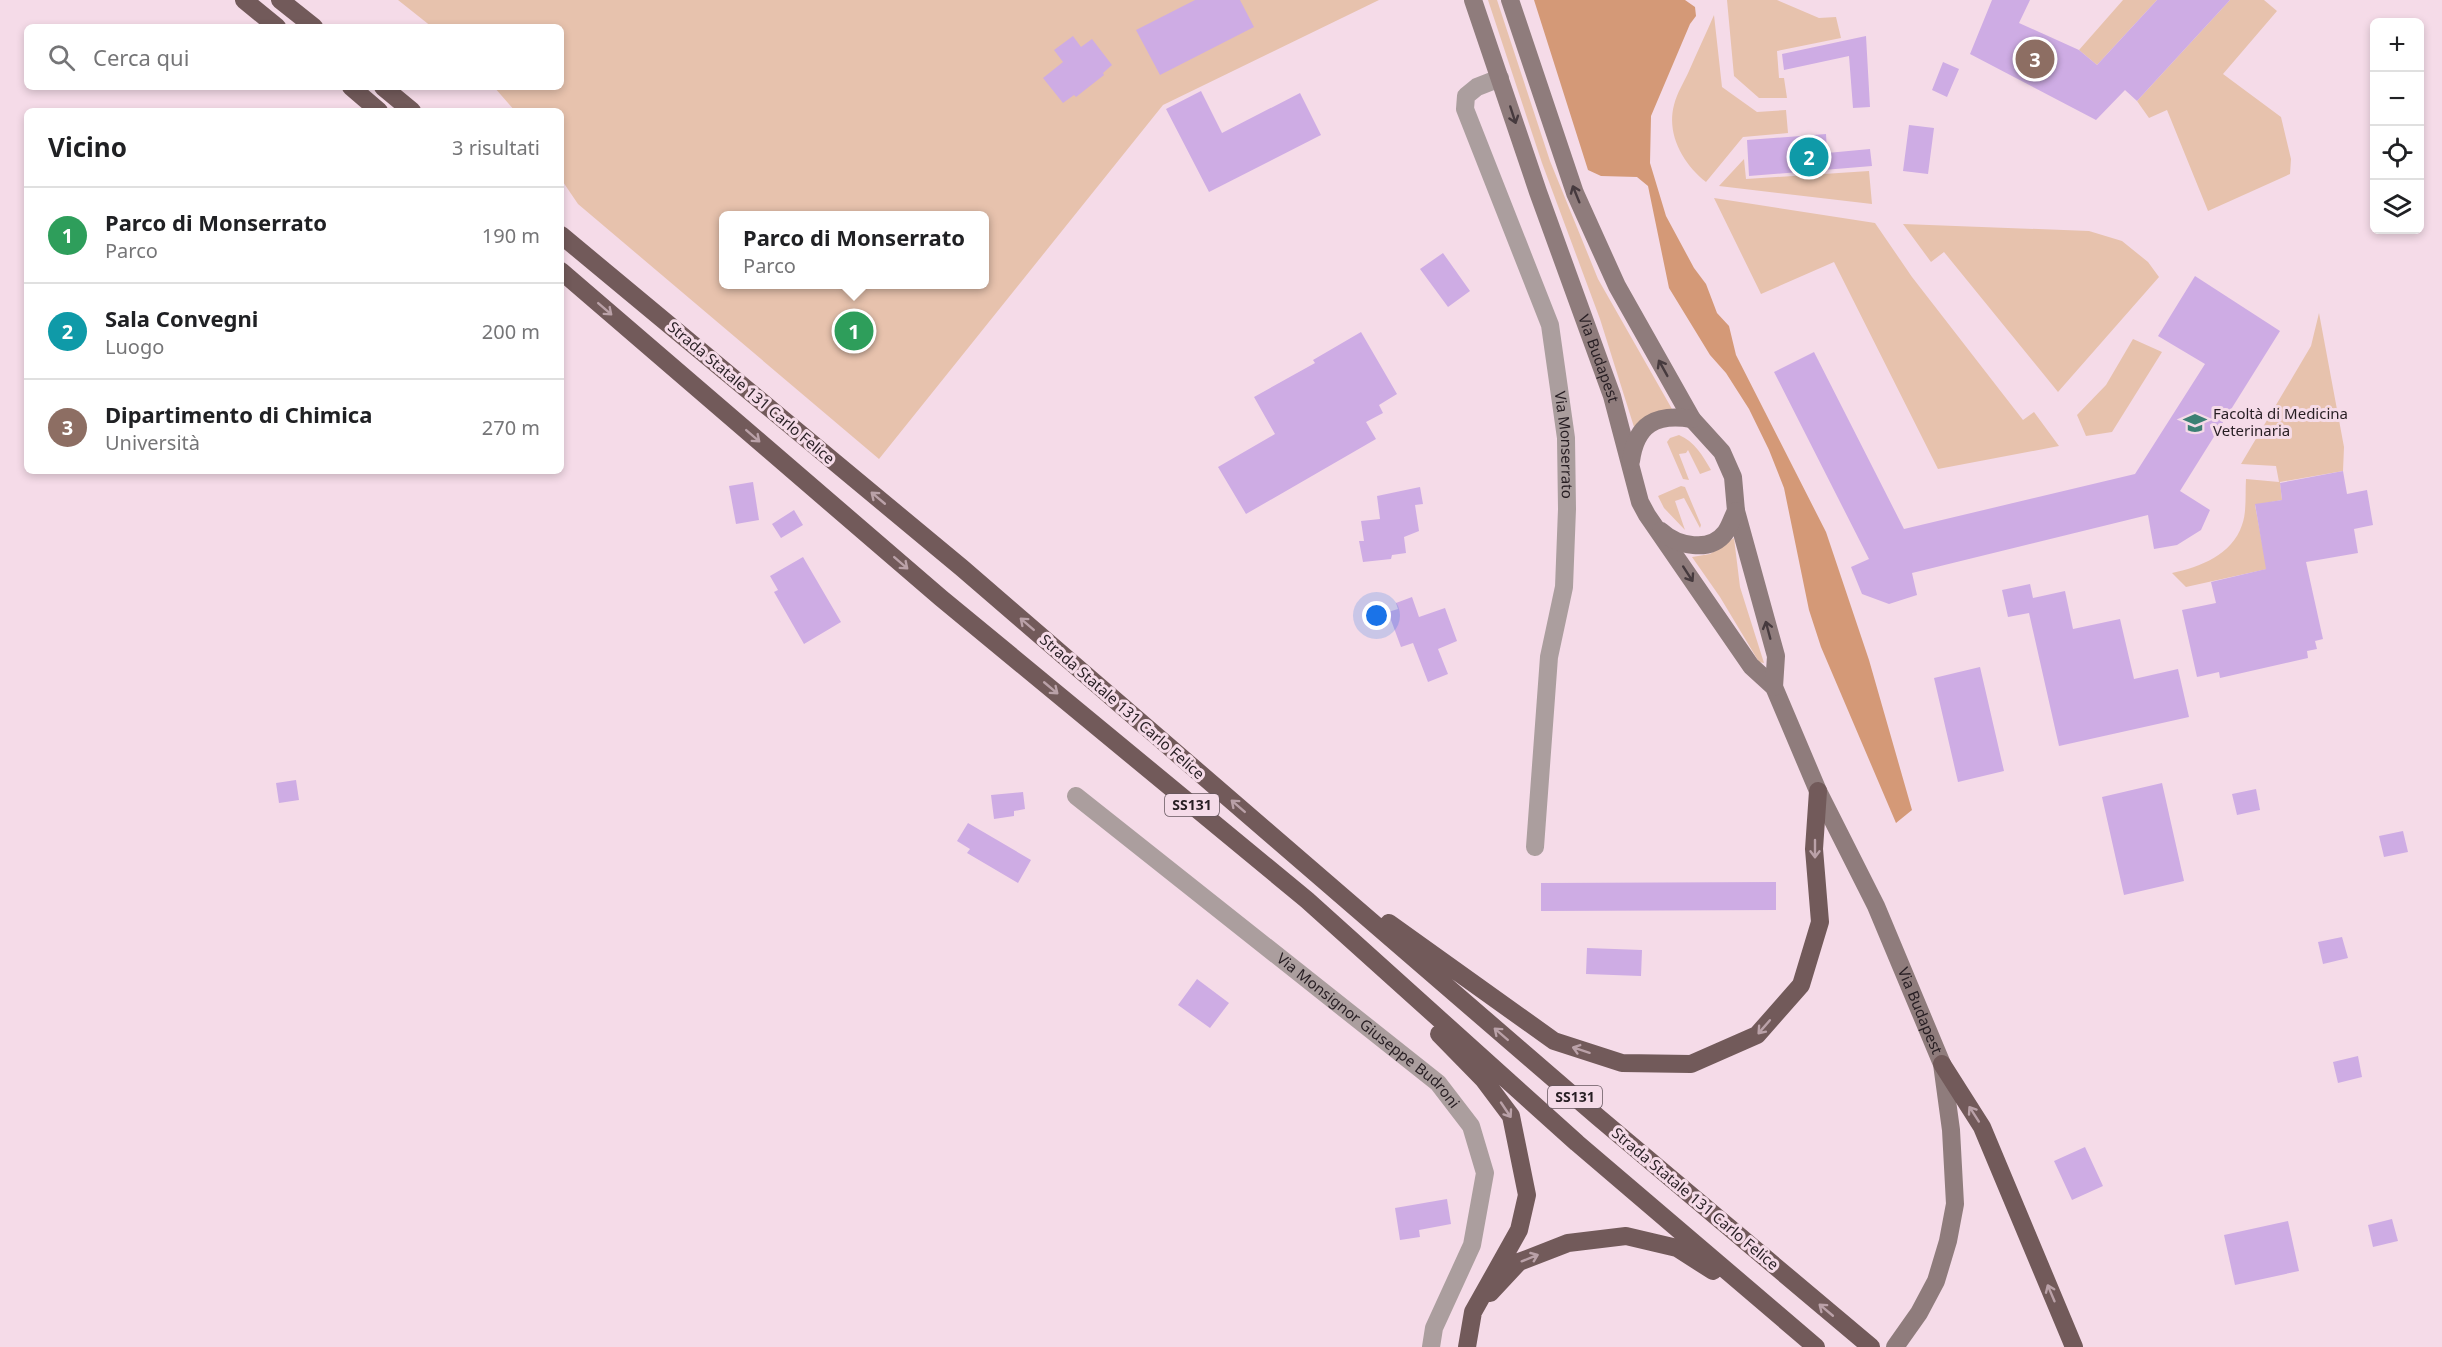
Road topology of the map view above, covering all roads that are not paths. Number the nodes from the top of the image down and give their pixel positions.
1 (244, 0) edge
2 (280, 0) edge
3 (286, 0) edge
4 (1473, 0) edge
5 (1510, 0) edge
6 (274, 24) edge
7 (310, 24) edge
8 (311, 24) edge
9 (1500, 78) junction
10 (354, 90) edge
11 (387, 90) edge
12 (376, 108) edge
13 (408, 108) edge
14 (564, 237) edge
15 (564, 274) edge
16 (1692, 419) junction
17 (1630, 463) junction
18 (1736, 511) junction
19 (1656, 525) junction
20 (1774, 687) junction
21 (1818, 791) junction
22 (1076, 796) dead end
23 (1282, 845) junction
24 (1535, 847) dead end
25 (1307, 900) junction
26 (1942, 1064) junction
27 (1771, 1308) junction
28 (1473, 1312) junction
29 (1896, 1346) edge
30 (1431, 1347) edge
31 (1467, 1347) edge
32 (1816, 1347) edge
33 (1871, 1347) edge
34 (2074, 1347) edge

1 - 6 highway
2 - 7 highway
3 - 8 highway
4 - 9 main road, Via Budapest
16 -> 5 main road, Via Budapest
9 -> 17 main road, Via Budapest
9 - 24 street, Via Monserrato
10 - 12 highway
11 - 13 highway
23 -> 14 highway, Strada Statale 131 Carlo Felice / SS131
15 -> 25 highway, Strada Statale 131 Carlo Felice / SS131
16 - 17 main road
16 - 18 main road, Via Budapest
17 - 19 main road, Via Budapest
18 - 19 main road
20 -> 18 main road, Via Budapest
19 -> 20 main road, Via Budapest
20 - 21 main road, Via Budapest
21 -> 23 highway
21 - 26 main road, Via Budapest
22 - 30 street, Via Monsignor Giuseppe Budroni
33 -> 23 highway, Strada Statale 131 Carlo Felice / SS131
25 - 27 highway, Strada Statale 131 Carlo Felice / SS131
25 -> 28 highway
26 - 29 main road, Via Budapest
34 -> 26 highway
28 -> 27 highway
27 - 32 highway, Strada Statale 131 Carlo Felice / SS131
28 - 31 highway

